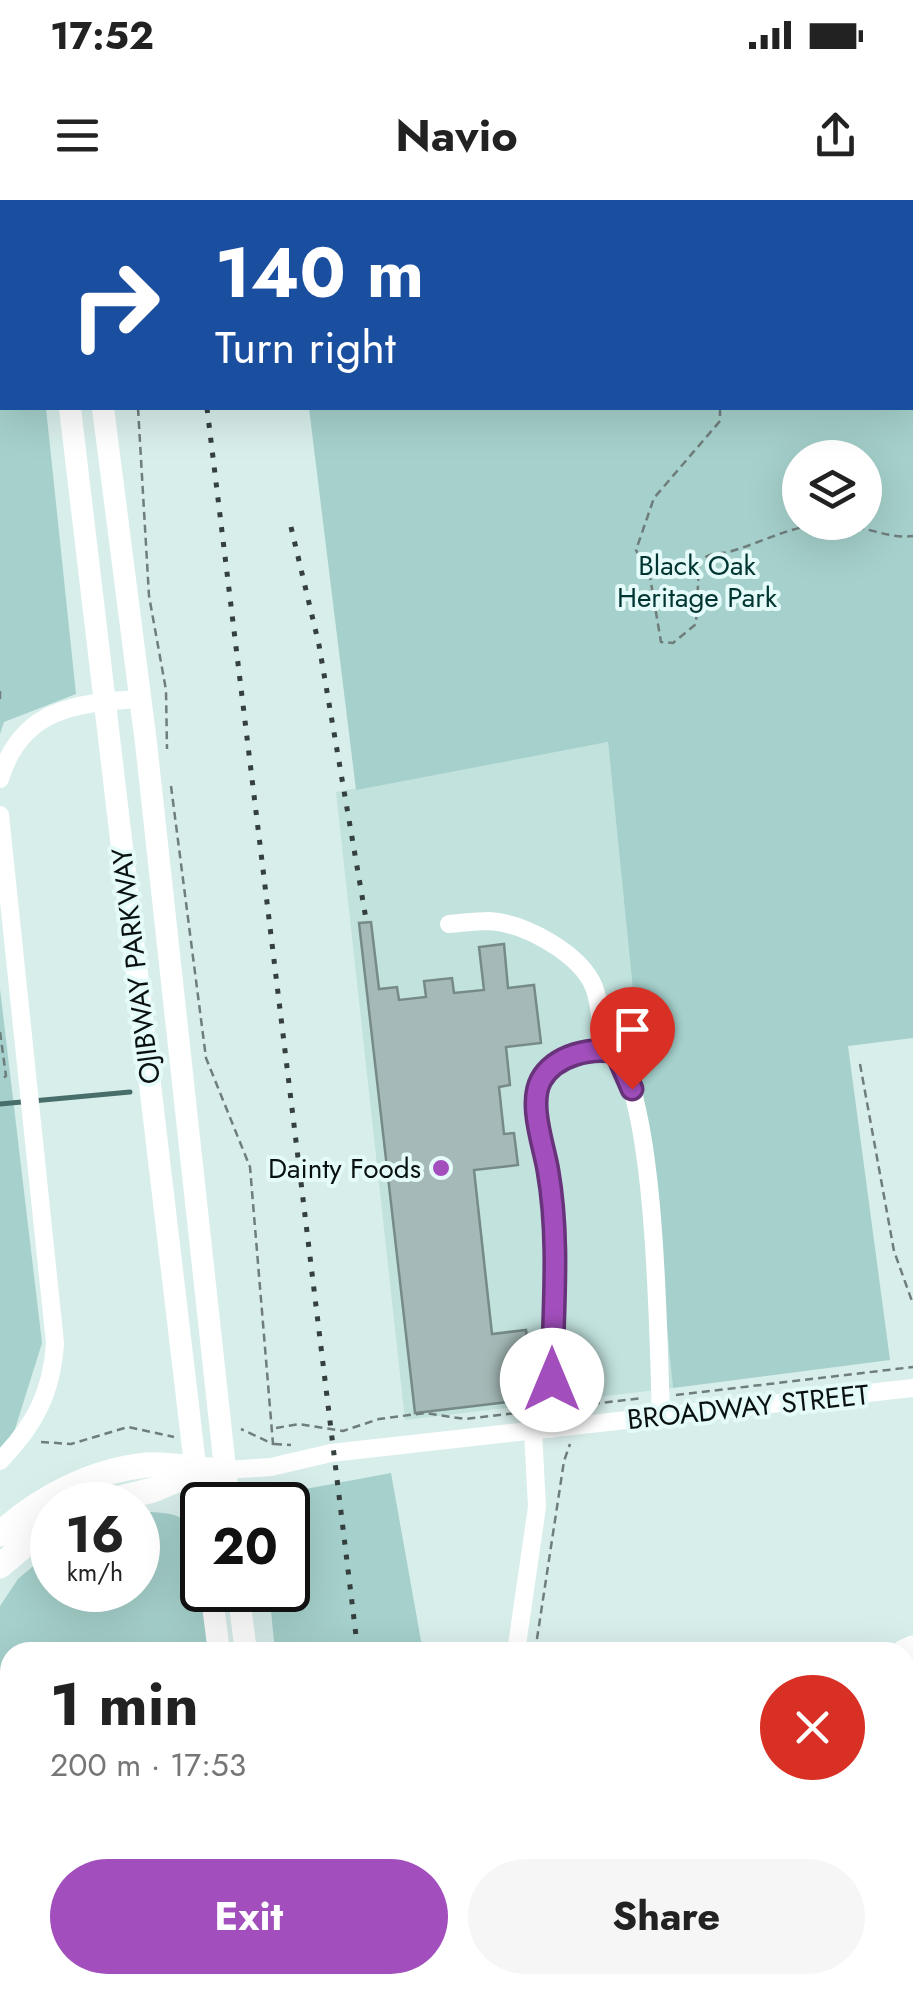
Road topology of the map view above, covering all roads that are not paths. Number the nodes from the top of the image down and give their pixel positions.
1 (70, 410) edge
2 (103, 410) edge
3 (139, 699) junction
4 (104, 701) junction
5 (0, 779) edge
6 (0, 816) edge
7 (450, 924) dead end
8 (604, 1050) junction
9 (913, 1388) edge
10 (661, 1417) junction
11 (542, 1430) junction
12 (0, 1461) edge
13 (226, 1470) junction
14 (196, 1472) junction
15 (197, 1482) edge
16 (227, 1482) edge
17 (160, 1487) edge
18 (0, 1534) edge
19 (30, 1541) edge
20 (0, 1566) edge
21 (214, 1612) edge
22 (241, 1612) edge
23 (218, 1642) edge
24 (245, 1642) edge
25 (517, 1642) edge

1 - 4 main road, OJIBWAY PARKWAY
2 - 3 main road, OJIBWAY PARKWAY
3 - 4 street
3 - 13 main road, OJIBWAY PARKWAY
4 - 5 street
4 - 14 main road, OJIBWAY PARKWAY
6 - 12 street
7 - 8 street
8 - 10 street
8 - 11 street
9 - 10 street, BROADWAY STREET
10 - 11 street, BROADWAY STREET
11 - 13 street, BROADWAY STREET
11 - 25 street
13 - 14 highway
13 - 16 main road, OJIBWAY PARKWAY
14 - 15 main road, OJIBWAY PARKWAY
14 - 17 highway
14 - 18 highway
19 - 20 highway
21 - 23 main road
22 - 24 main road

